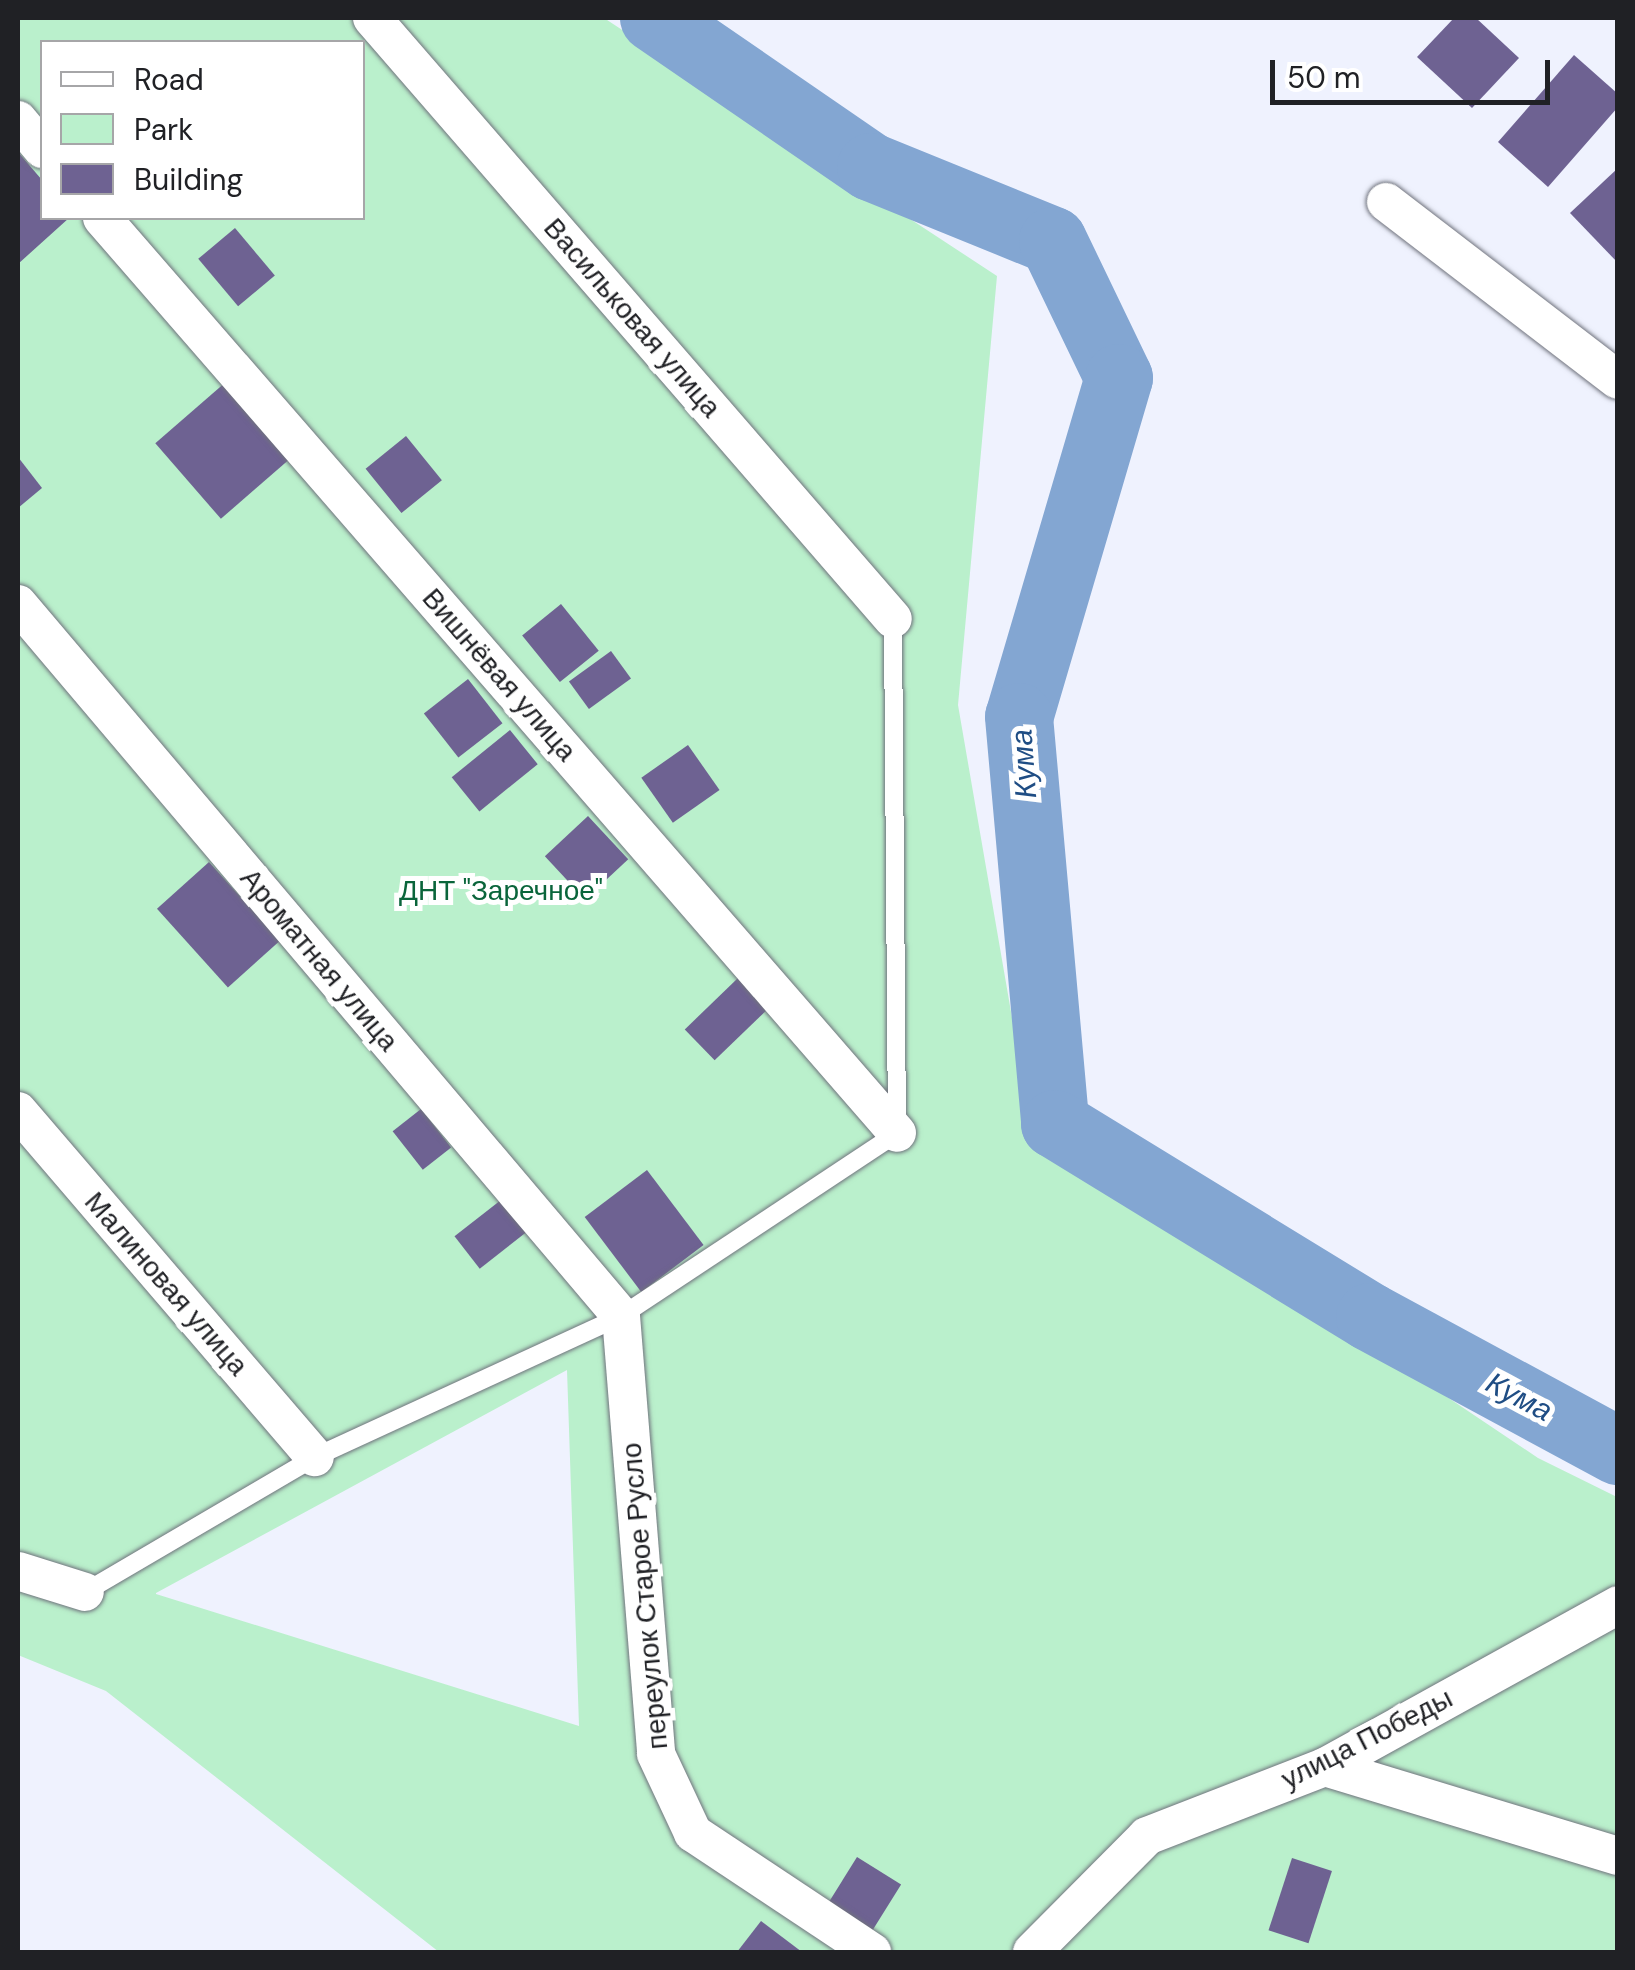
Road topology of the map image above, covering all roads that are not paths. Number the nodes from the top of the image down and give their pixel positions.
1 (372, 18) edge
2 (18, 120) edge
3 (40, 147) edge
4 (1386, 202) dead end
5 (104, 220) edge
6 (1618, 380) edge
7 (18, 604) edge
8 (892, 619) joint
9 (18, 1111) edge
10 (897, 1133) junction
11 (621, 1316) junction
12 (315, 1458) junction
13 (18, 1572) edge
14 (86, 1592) joint
15 (1618, 1605) edge
16 (1325, 1767) junction
17 (1618, 1856) edge
18 (872, 1952) edge
19 (1032, 1952) edge

1 - 8 street, Васильковая улица
2 - 3 street
4 - 6 street
5 - 10 street, Вишнёвая улица
7 - 11 street, Ароматная улица
8 - 10 lane
9 - 12 street, Малиновая улица
10 - 11 lane
11 - 12 lane
11 - 18 street, переулок Старое Русло
12 - 14 lane
13 - 14 street
15 - 16 street, улица Победы
16 - 17 street
16 - 19 street, улица Победы

